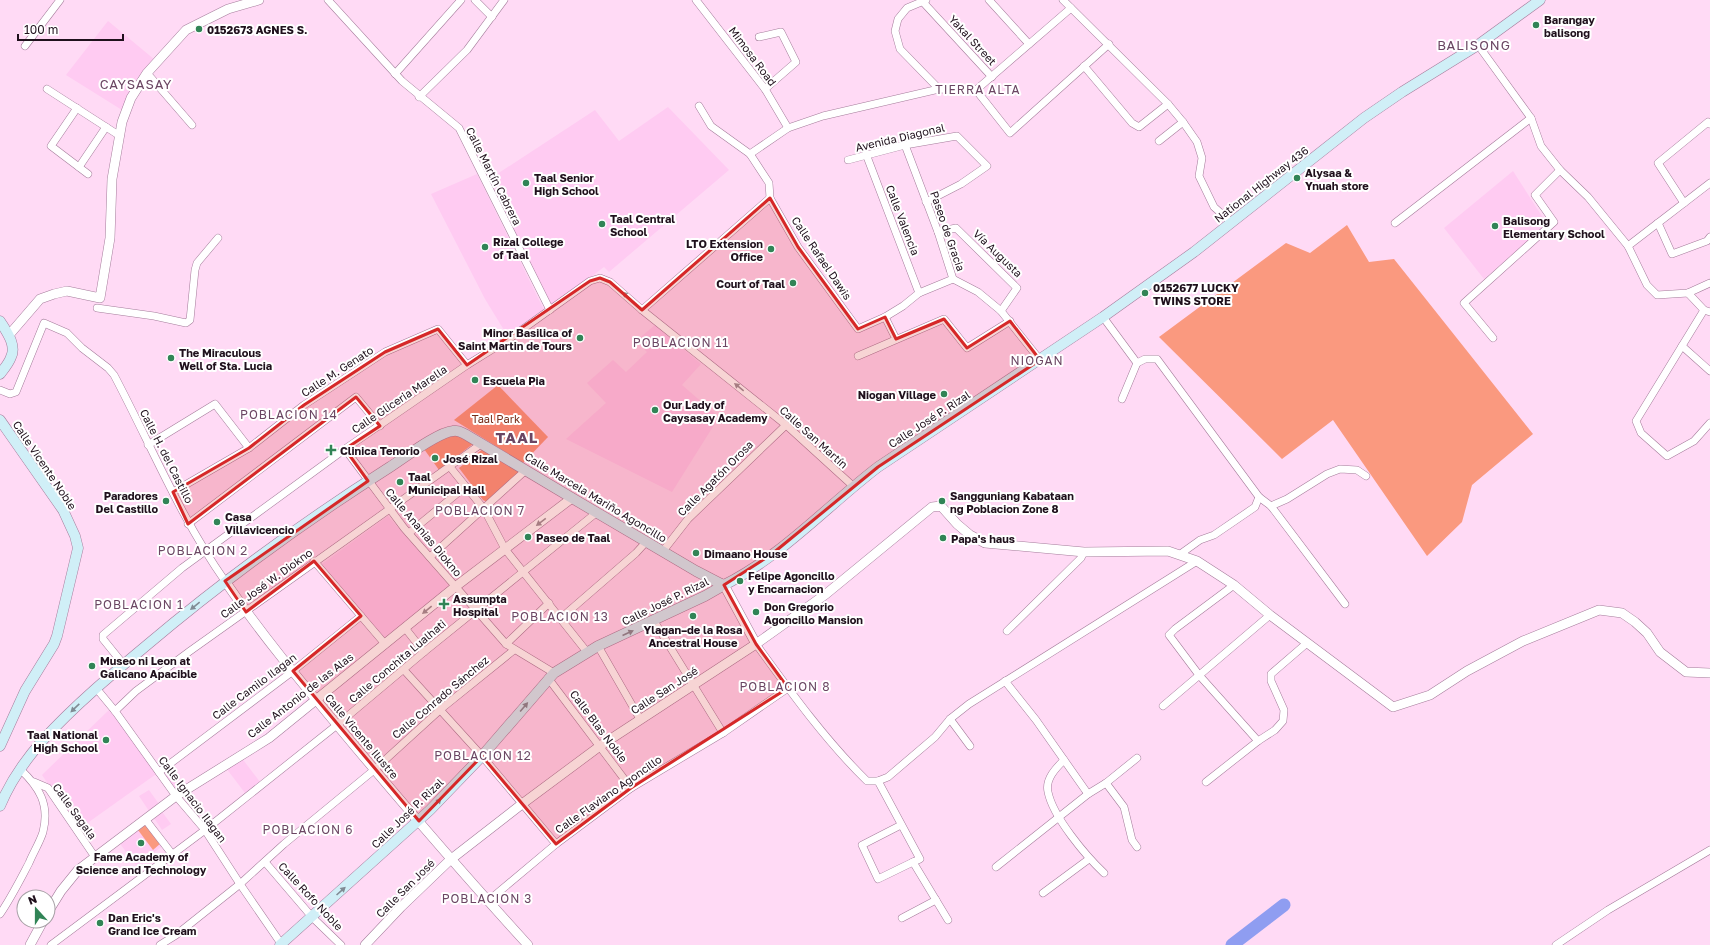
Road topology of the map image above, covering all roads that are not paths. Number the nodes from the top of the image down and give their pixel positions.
1 (60, 0) edge
2 (259, 0) edge
3 (328, 0) edge
4 (461, 0) edge
5 (475, 0) edge
6 (504, 0) edge
7 (696, 0) edge
8 (989, 0) edge
9 (1063, 0) edge
10 (1540, 0) edge
11 (924, 1) edge
12 (1070, 8) junction
13 (492, 17) junction
14 (759, 37) dead end
15 (1029, 44) junction
16 (1109, 44) junction
17 (1478, 45) junction
18 (25, 46) dead end
19 (1084, 66) junction
20 (147, 73) junction
21 (395, 74) junction
22 (992, 77) junction
23 (47, 89) dead end
24 (764, 89) junction
25 (939, 89) junction
26 (976, 90) junction
27 (419, 97) junction
28 (1168, 104) junction
29 (699, 106) dead end
30 (77, 108) junction
31 (1531, 118) junction
32 (1183, 122) junction
33 (1710, 124) edge
34 (192, 125) dead end
35 (106, 127) junction
36 (788, 128) junction
37 (120, 136) junction
38 (1160, 141) dead end
39 (905, 144) junction
40 (750, 154) junction
41 (866, 154) junction
42 (848, 160) dead end
43 (79, 167) junction
44 (1560, 170) junction
45 (88, 174) dead end
46 (1710, 184) edge
47 (770, 198) junction
48 (926, 202) junction
49 (1684, 203) junction
50 (1231, 222) junction
51 (1395, 223) dead end
52 (1658, 223) junction
53 (938, 232) junction
54 (1710, 237) edge
55 (218, 238) dead end
56 (1628, 246) junction
57 (953, 279) junction
58 (590, 281) joint
59 (1710, 283) edge
60 (919, 293) junction
61 (1688, 293) junction
62 (100, 298) junction
63 (97, 308) junction
64 (550, 310) junction
65 (642, 310) junction
66 (1001, 311) junction
67 (1707, 311) edge
68 (94, 315) dead end
69 (1103, 316) junction
70 (885, 317) junction
71 (0, 321) edge
72 (1010, 321) junction
73 (9, 335) junction
74 (1493, 338) dead end
75 (896, 339) junction
76 (1682, 346) junction
77 (858, 356) dead end
78 (1040, 360) junction
79 (1136, 363) junction
80 (468, 365) junction
81 (1710, 371) edge
82 (0, 374) edge
83 (998, 388) joint
84 (0, 390) edge
85 (1122, 399) dead end
86 (0, 420) edge
87 (1710, 423) edge
88 (786, 425) junction
89 (380, 426) junction
90 (481, 444) junction
91 (148, 445) junction
92 (249, 448) junction
93 (345, 448) junction
94 (450, 467) junction
95 (526, 470) junction
96 (1366, 476) dead end
97 (368, 481) junction
98 (465, 486) junction
99 (853, 486) junction
100 (173, 492) junction
101 (1259, 497) junction
102 (572, 498) junction
103 (1271, 506) junction
104 (389, 509) junction
105 (484, 509) junction
106 (596, 513) junction
107 (188, 524) junction
108 (409, 534) junction
109 (646, 542) junction
110 (505, 549) junction
111 (663, 551) junction
112 (205, 552) junction
113 (1084, 552) junction
114 (1179, 555) junction
115 (430, 557) junction
116 (314, 561) junction
117 (1197, 561) junction
118 (524, 572) junction
119 (225, 581) junction
120 (723, 584) junction
121 (1234, 585) junction
122 (455, 587) junction
123 (549, 603) junction
124 (1346, 604) dead end
125 (476, 610) junction
126 (246, 612) junction
127 (1270, 615) junction
128 (361, 616) junction
129 (562, 618) junction
130 (654, 621) junction
131 (405, 628) junction
132 (1007, 631) dead end
133 (1307, 643) junction
134 (385, 644) junction
135 (506, 644) junction
136 (756, 644) junction
137 (598, 646) junction
138 (514, 650) junction
139 (424, 652) junction
140 (587, 652) junction
141 (124, 665) junction
142 (404, 670) junction
143 (293, 671) junction
144 (1710, 673) edge
145 (551, 675) junction
146 (1199, 675) junction
147 (1005, 681) junction
148 (694, 684) junction
149 (96, 688) junction
150 (788, 688) junction
151 (316, 700) junction
152 (1163, 706) dead end
153 (441, 708) junction
154 (115, 711) junction
155 (640, 719) junction
156 (950, 719) junction
157 (337, 725) junction
158 (723, 733) junction
159 (1258, 741) junction
160 (0, 746) edge
161 (600, 746) junction
162 (970, 746) dead end
163 (482, 756) junction
164 (1137, 758) dead end
165 (1064, 760) junction
166 (20, 769) junction
167 (374, 770) junction
168 (158, 772) junction
169 (878, 781) junction
170 (34, 782) junction
171 (1206, 782) dead end
172 (1106, 783) junction
173 (631, 788) junction
174 (2, 794) edge
175 (1088, 794) junction
176 (176, 796) junction
177 (522, 804) junction
178 (0, 806) edge
179 (1059, 818) junction
180 (145, 819) junction
181 (418, 821) junction
182 (901, 825) junction
183 (205, 830) junction
184 (556, 844) junction
185 (1137, 847) dead end
186 (1710, 850) edge
187 (172, 854) junction
188 (95, 857) junction
189 (1089, 859) junction
190 (450, 860) junction
191 (265, 862) junction
192 (913, 862) junction
193 (996, 867) dead end
194 (1104, 873) dead end
195 (240, 884) junction
196 (1043, 893) dead end
197 (56, 899) edge
198 (936, 900) junction
199 (488, 901) junction
200 (0, 914) edge
201 (312, 917) junction
202 (902, 918) dead end
203 (948, 920) dead end
204 (39, 929) edge
205 (1566, 942) edge
206 (30, 945) edge
207 (52, 945) edge
208 (160, 945) edge
209 (281, 945) edge
210 (341, 945) edge
211 (365, 945) edge
212 (528, 945) edge
213 (1556, 945) edge

1 - 18 street
2 - 20 street
3 - 21 street, Calle Martín Cabrera
4 - 21 street
5 - 13 street
6 - 13 street
7 - 24 street, Mimosa Road
8 - 15 street
9 - 12 street
10 - 17 main road, National Highway 436
11 - 22 street, Yakal Street
11 - 25 street
12 - 15 street
12 - 16 street
13 - 27 street
14 - 24 street
15 - 22 street
16 - 19 street
16 - 28 street
17 - 31 street
17 - 50 main road, National Highway 436
19 - 26 street
19 - 28 street
20 - 34 street
20 - 37 street
21 - 27 street, Calle Martín Cabrera
22 - 26 street
23 - 30 street
24 - 36 street, Mimosa Road
25 - 26 street
25 - 36 street
27 - 64 street, Calle Martín Cabrera
28 - 32 street
29 - 40 street
30 - 35 street
30 - 43 street
31 - 44 street
31 - 51 street
32 - 38 street
32 - 50 street
33 - 49 street
35 - 37 street
35 - 43 street
36 - 40 street
37 - 62 street
39 - 41 street, Avenida Diagonal
39 - 48 street, Paseo de Gracia
39 - 48 street, Avenida Diagonal
40 - 47 street
41 - 42 street, Avenida Diagonal
41 - 60 street, Calle Valencia
43 - 45 street
44 - 56 street
44 - 74 street
46 - 49 street
47 - 65 street
47 - 70 street, Calle Rafael Dawis
48 - 53 street, Paseo de Gracia
49 - 52 street
50 - 69 main road, National Highway 436
52 - 54 street
52 - 56 street
53 - 57 street, Paseo de Gracia
53 - 66 street, Vía Augusta
55 - 63 street
56 - 61 street
57 - 60 street, Calle Rafael Dawis
57 - 66 street, Paseo de Gracia
58 - 64 street, Calle Gliceria Marella
65 -> 58 street, Calle San Martín
59 - 61 street
60 - 70 street, Calle Rafael Dawis
61 - 67 street
62 - 63 street
62 - 73 street
63 - 68 street
64 - 80 street, Calle Gliceria Marella
88 -> 65 street, Calle San Martín
66 - 72 street, Paseo de Gracia
67 - 76 street
69 - 78 main road, National Highway 436
69 - 79 street
70 - 75 street
71 - 73 main road
72 - 75 street
72 - 78 street, Paseo de Gracia
73 - 82 main road
75 - 77 street
76 - 81 street
76 - 87 street
78 - 83 main road, National Highway 436
79 - 85 street
79 - 101 street
80 - 89 street, Calle Gliceria Marella
80 - 92 street, Calle M. Genato
83 - 99 main road, Calle José P. Rizal
84 - 91 street, Calle H. del Castillo
86 - 160 main road, Calle Vicente Noble
88 - 99 street, Calle San Martín
88 - 111 street, Calle Agatón Orosa
89 - 93 street, Calle Gliceria Marella
89 - 107 street
90 - 94 street, Calle José W. Diokno
90 - 95 main road, Calle Marcela Mariño Agoncillo
90 - 97 main road, Calle Marcela Mariño Agoncillo
91 - 92 street
91 - 100 street, Calle H. del Castillo
92 - 100 street, Calle M. Genato
93 - 97 street, Calle Ananias Diokno
93 - 112 street, Calle Gliceria Marella
94 - 98 street
94 - 104 street, Calle José W. Diokno
95 - 102 main road, Calle Marcela Mariño Agoncillo
95 - 105 street
96 - 103 street
97 - 104 street, Calle Ananias Diokno
97 - 119 main road, Calle Marcela Mariño Agoncillo
98 - 105 street
98 - 108 street
99 - 120 main road, Calle José P. Rizal
100 - 107 street, Calle H. del Castillo
101 - 103 street
101 - 114 street
102 - 106 main road, Calle Marcela Mariño Agoncillo
102 -> 110 street, Calle Antonio de las Alas
103 - 124 street
104 - 108 street, Calle Ananias Diokno
104 - 116 street, Calle José W. Diokno
105 - 110 street
105 - 115 street
106 - 109 main road, Calle Marcela Mariño Agoncillo
106 - 118 street, Calle Conchita Lualhati
107 - 112 street, Calle H. del Castillo
108 - 115 street, Calle Ananias Diokno
109 - 111 main road, Calle Marcela Mariño Agoncillo
109 - 129 street
110 - 118 street
110 - 122 street, Calle Antonio de las Alas
111 - 120 main road, Calle Marcela Mariño Agoncillo
112 - 119 street, Calle H. del Castillo
112 - 141 street, Calle Gliceria Marella
113 - 114 street
113 - 132 street
113 - 136 street, Calle San José
114 - 117 street
115 - 122 street, Calle Ananias Diokno
116 - 126 street, Calle José W. Diokno
116 - 128 street
117 - 121 street
117 - 147 street
118 - 123 street
118 - 125 street, Calle Conchita Lualhati
119 - 126 street, Calle Vicente Ilustre
119 -> 141 main road, Calle Marcela Mariño Agoncillo
120 - 130 main road, Calle José P. Rizal
120 - 136 street
121 - 127 street
121 - 146 street
122 - 125 street, Calle Ananias Diokno
122 -> 131 street, Calle Antonio de las Alas
123 - 129 street
123 - 135 street
125 - 135 street, Calle Ananias Diokno
125 - 139 street, Calle Conchita Lualhati
126 - 143 street, Calle Vicente Ilustre
126 - 154 street, Calle José W. Diokno
127 - 133 street
127 - 146 street
128 - 134 street
128 - 143 street, Calle Camilo Ilagan
129 - 140 street
137 -> 130 main road, Calle José P. Rizal
130 - 148 street
131 - 134 street, Calle Antonio de las Alas
131 - 139 street
133 - 144 street
133 - 159 street
134 - 151 street, Calle Antonio de las Alas
135 - 138 street, Calle Ananias Diokno
136 - 148 street, Calle San José
136 - 150 street
137 - 140 main road, Calle José P. Rizal
137 - 155 street
138 - 145 street, Calle Ananias Diokno
138 - 153 street, Calle Conrado Sánchez
139 - 142 street, Calle Conchita Lualhati
140 - 145 main road, Calle José P. Rizal
141 - 149 main road, Calle Marcela Mariño Agoncillo
142 - 153 street
142 - 157 street, Calle Conchita Lualhati
143 - 151 street, Calle Vicente Ilustre
143 - 168 street, Calle Camilo Ilagan
145 - 161 street, Calle Blas Noble
163 -> 145 main road, Calle José P. Rizal
146 - 152 street
146 - 159 street
147 - 156 street
147 - 165 street
148 - 155 street, Calle San José
148 - 158 street
149 - 154 street, Calle Ignacio Ilagan
149 -> 166 main road, Calle Marcela Mariño Agoncillo
150 - 158 street, Calle Flaviano Agoncillo
150 - 169 street
151 - 157 street, Calle Vicente Ilustre
151 - 176 street, Calle Antonio de las Alas
153 - 163 street
153 - 167 street, Calle Conrado Sánchez
154 - 168 street, Calle Ignacio Ilagan
155 - 161 street, Calle San José
156 - 162 street
156 - 169 street
157 - 167 street, Calle Vicente Ilustre
157 - 183 street, Calle Conchita Lualhati
158 - 173 street, Calle Flaviano Agoncillo
159 - 171 street
161 - 173 street, Calle Blas Noble
161 - 177 street, Calle San José
163 - 177 street
181 -> 163 main road, Calle José P. Rizal
164 - 172 street
165 - 175 street
165 - 179 street
166 - 170 street
166 - 174 main road, Calle Marcela Mariño Agoncillo
167 - 181 street, Calle Vicente Ilustre
167 - 191 street, Calle Conrado Sánchez
168 - 176 street, Calle Ignacio Ilagan
169 - 182 street
170 - 188 street, Calle Sagala
170 - 200 street
172 - 175 street
172 - 185 street
173 - 184 street, Calle Flaviano Agoncillo
174 - 178 main road, Calle Marcela Mariño Agoncillo
175 - 179 street
176 - 180 street, Calle Antonio de las Alas
176 - 183 street, Calle Ignacio Ilagan
177 - 184 street
177 - 190 street, Calle San José
179 - 189 street
179 - 193 street
180 - 187 street
180 - 188 street, Calle Antonio de las Alas
181 - 190 street, Calle Vicente Ilustre
201 -> 181 main road, Calle José P. Rizal
182 - 192 street
182 - 192 street
183 - 187 street, Calle Conchita Lualhati
183 - 195 street, Calle Ignacio Ilagan
184 - 199 street, Calle Flaviano Agoncillo
186 - 205 street
187 - 207 street, Calle Conchita Lualhati
188 - 197 street, Calle Antonio de las Alas
189 - 194 street
189 - 196 street
190 - 199 street, Calle Vicente Ilustre
190 - 211 street, Calle San José
191 - 195 street, Calle Conrado Sánchez
191 - 201 street, Calle Rofo Noble
192 - 198 street
195 - 208 street, Calle Conrado Sánchez
195 - 209 street, Calle Ignacio Ilagan
198 - 202 street
198 - 203 street
199 - 212 street, Calle Vicente Ilustre
201 - 209 main road, Calle José P. Rizal
201 - 210 street, Calle Rofo Noble
204 - 206 street
205 - 213 street

